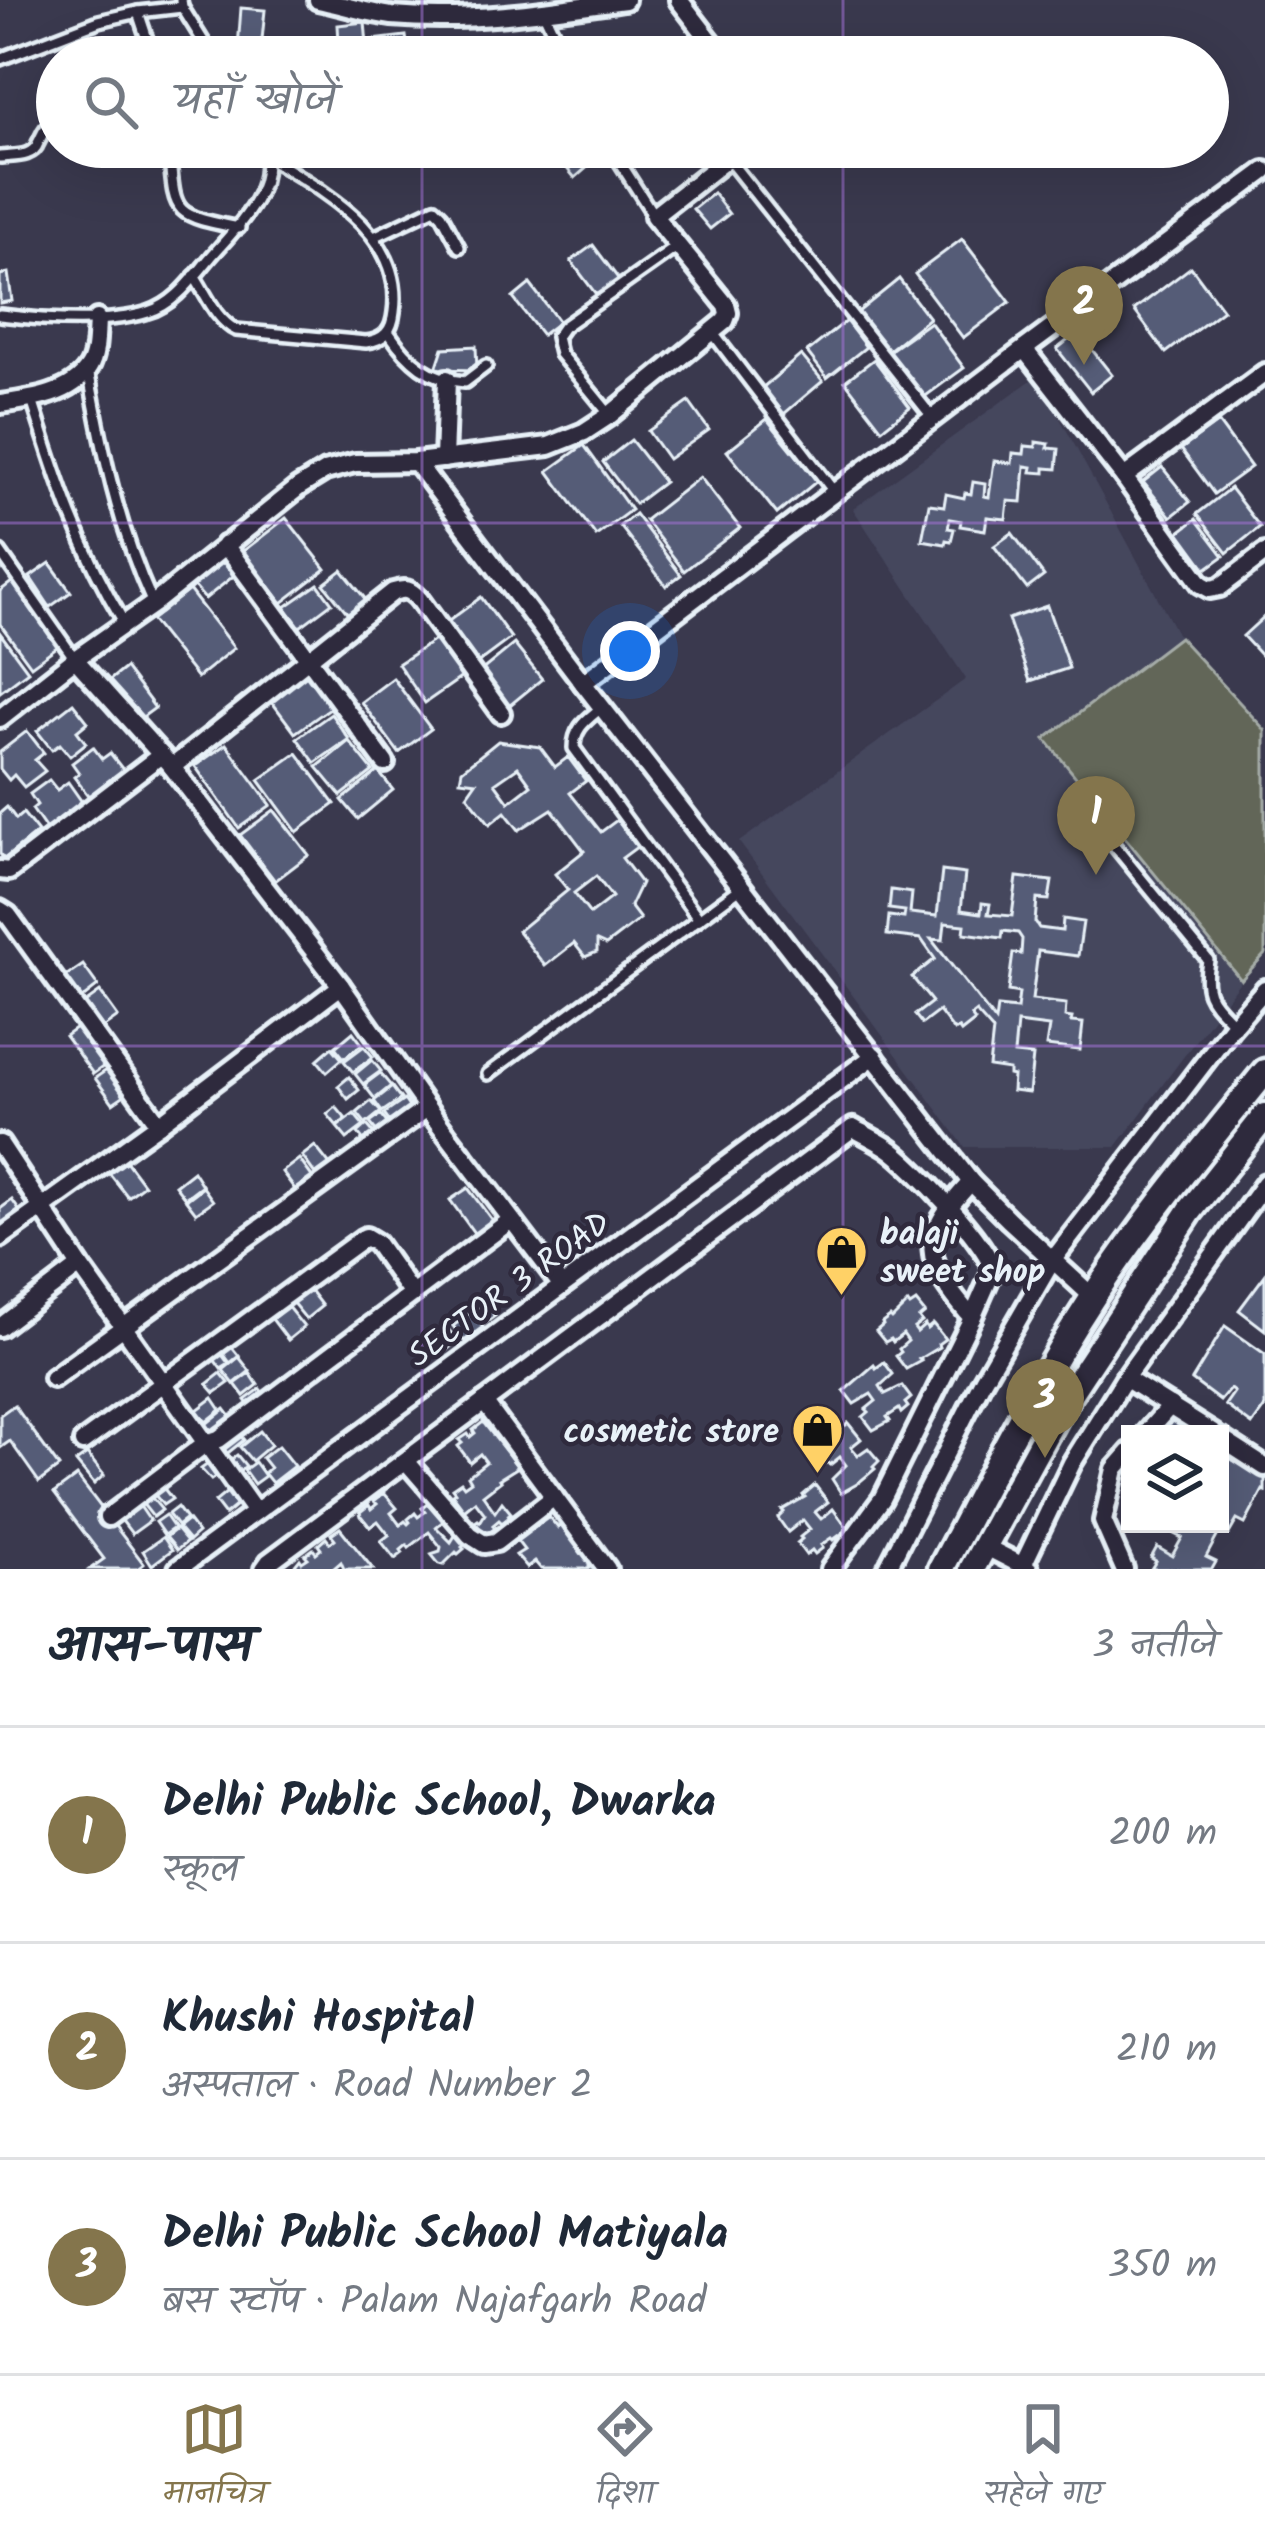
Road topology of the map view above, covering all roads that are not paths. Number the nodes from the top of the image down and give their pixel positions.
1 (318, 0) edge
2 (625, 0) edge
3 (679, 0) edge
4 (182, 3) edge
5 (139, 12) junction
6 (544, 12) junction
7 (60, 36) edge
8 (146, 36) edge
9 (201, 36) edge
10 (555, 36) edge
11 (707, 36) edge
12 (36, 45) edge
13 (0, 59) edge
14 (36, 147) edge
15 (0, 157) edge
16 (171, 168) edge
17 (263, 168) edge
18 (287, 168) edge
19 (623, 168) edge
20 (716, 168) edge
21 (746, 168) edge
22 (1265, 171) edge
23 (654, 216) junction
24 (239, 228) junction
25 (374, 237) junction
26 (678, 245) junction
27 (460, 247) dead end
28 (194, 276) junction
29 (0, 315) edge
30 (97, 319) junction
31 (389, 332) junction
32 (712, 332) junction
33 (1024, 350) junction
34 (486, 366) dead end
35 (88, 369) junction
36 (1265, 373) edge
37 (448, 380) junction
38 (32, 400) junction
39 (0, 404) edge
40 (610, 415) junction
41 (933, 418) junction
42 (444, 459) junction
43 (416, 462) junction
44 (1124, 477) junction
45 (835, 493) junction
46 (225, 545) junction
47 (0, 552) edge
48 (1265, 553) edge
49 (153, 604) junction
50 (125, 624) junction
51 (75, 659) junction
52 (307, 660) junction
53 (583, 683) junction
54 (602, 707) junction
55 (501, 713) dead end
56 (0, 718) edge
57 (167, 761) junction
58 (385, 763) dead end
59 (1108, 838) dead end
60 (0, 870) edge
61 (742, 887) junction
62 (0, 910) edge
63 (699, 919) junction
64 (340, 986) junction
65 (1265, 989) edge
66 (1234, 1024) junction
67 (874, 1056) junction
68 (1265, 1072) edge
69 (488, 1074) dead end
70 (427, 1108) junction
71 (1265, 1117) edge
72 (159, 1124) junction
73 (0, 1144) edge
74 (971, 1182) junction
75 (1265, 1183) edge
76 (948, 1207) junction
77 (40, 1208) junction
78 (511, 1220) junction
79 (0, 1238) edge
80 (1052, 1262) junction
81 (80, 1266) junction
82 (562, 1286) junction
83 (411, 1293) junction
84 (1093, 1297) junction
85 (972, 1318) junction
86 (0, 1327) edge
87 (123, 1327) junction
88 (53, 1378) dead end
89 (1125, 1378) junction
90 (165, 1384) junction
91 (484, 1402) junction
92 (1169, 1406) junction
93 (1153, 1425) edge
94 (1199, 1425) edge
95 (83, 1442) dead end
96 (206, 1443) junction
97 (1229, 1444) edge
98 (406, 1461) junction
99 (1121, 1462) edge
100 (1265, 1467) edge
101 (554, 1497) junction
102 (255, 1512) junction
103 (108, 1517) dead end
104 (978, 1558) edge
105 (1025, 1568) edge
106 (178, 1569) edge
107 (264, 1569) edge
108 (607, 1569) edge
109 (830, 1569) edge
110 (887, 1569) edge
111 (941, 1569) edge
112 (1124, 1569) edge

1 - 6 street
2 - 6 street
3 - 11 street
4 - 5 lane
4 - 9 lane
5 - 7 lane
5 - 8 lane
6 - 10 lane
12 - 13 lane
14 - 15 lane
16 - 24 lane
17 - 24 lane
18 - 25 lane
19 - 23 lane
20 - 23 street
21 - 41 lane
22 - 33 street
23 - 26 street
24 - 28 lane
25 - 27 lane
25 - 31 lane
26 - 32 street
26 - 40 lane
28 - 30 lane
28 - 31 lane
29 - 30 lane
30 - 35 street
31 - 37 lane
32 - 40 street
32 - 45 lane
33 - 41 street
33 - 44 street
34 - 37 lane
35 - 38 street
35 - 49 lane
36 - 44 street
37 - 42 street
38 - 39 street
38 - 50 lane
40 - 42 street
41 - 45 street
42 - 43 street
43 - 46 street
43 - 53 street
44 - 48 street
45 - 53 street
46 - 49 street
46 - 52 street
47 - 51 lane
49 - 50 street
50 - 51 street
51 - 56 street
51 - 57 street
52 - 55 street
52 - 57 street
52 - 58 street
53 - 54 street
54 - 61 street
54 - 63 lane
57 - 60 street
57 - 64 street
59 - 66 lane
61 - 63 lane
61 - 67 street
62 - 72 street
63 - 69 lane
64 - 70 street
64 - 72 street
65 - 66 street
66 - 80 street
67 - 74 street
67 - 82 street, SECTOR 3 ROAD
68 - 84 main road
70 - 78 street
70 - 87 street
71 - 104 main road
72 - 77 street
73 - 77 street
74 - 76 street
74 - 80 street
75 - 89 street
76 - 85 street
76 - 85 street
76 - 91 street
77 - 79 street
77 - 81 street
78 - 82 street
78 - 83 street
80 - 84 street
80 - 110 street
81 - 86 street
81 - 87 street
82 - 102 street, SECTOR 3 ROAD
83 - 90 street
83 - 96 street
84 - 111 main road
85 - 109 street
87 - 88 street
87 - 90 street
89 - 92 street
89 - 105 street
90 - 95 street
90 - 96 street
91 - 98 street
91 - 101 street
92 - 93 street
92 - 94 street
96 - 102 street
96 - 103 street
97 - 100 street
98 - 101 street
98 - 107 street
99 - 112 street
101 - 108 street
102 - 106 street, SECTOR 3 ROAD
104 - 105 street

